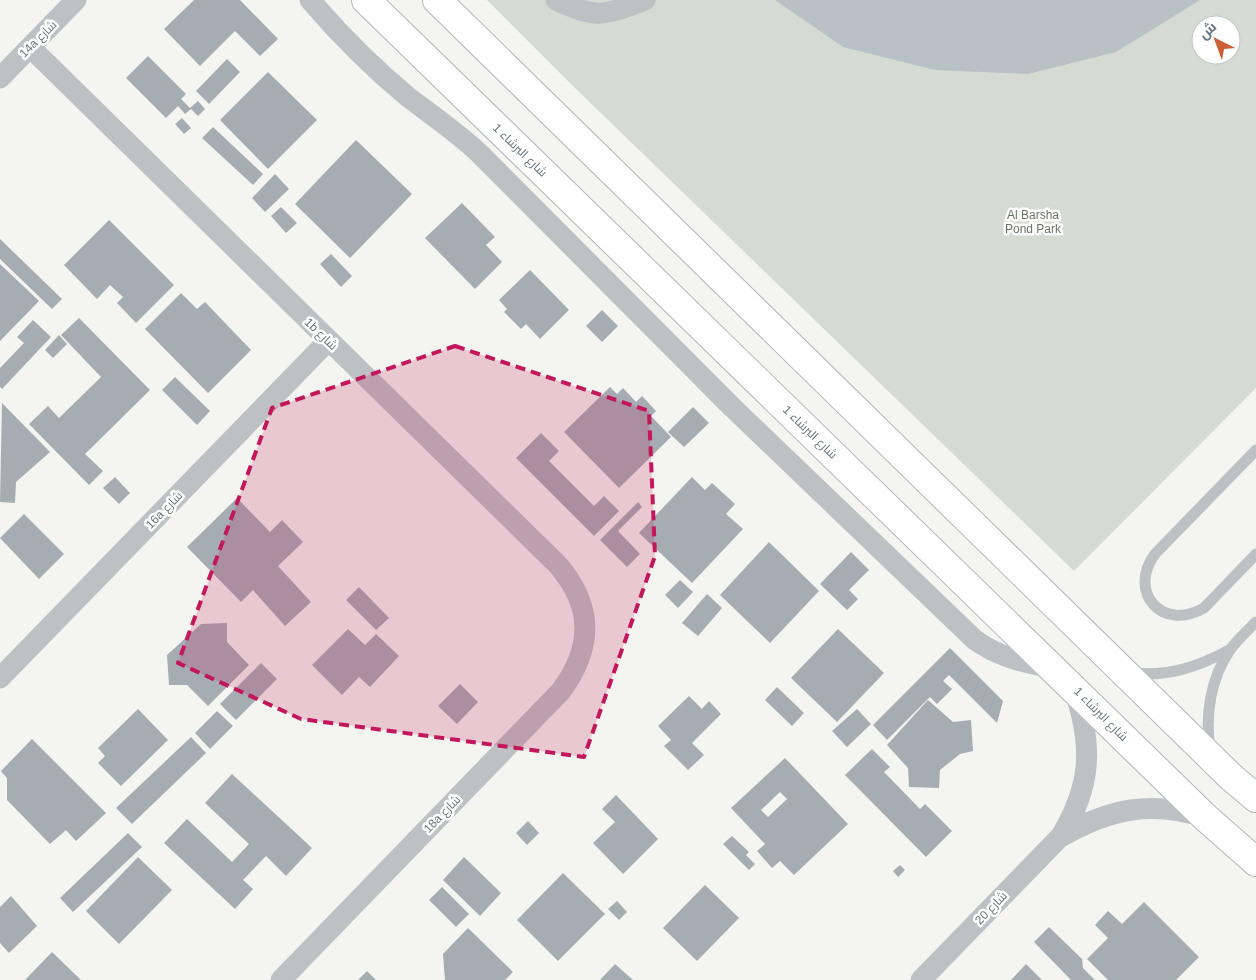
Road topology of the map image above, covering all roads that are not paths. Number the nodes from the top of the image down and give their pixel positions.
1 (76, 0) edge
2 (310, 0) edge
3 (366, 0) edge
4 (437, 0) edge
5 (556, 0) edge
6 (645, 0) edge
7 (30, 47) junction
8 (0, 78) edge
9 (328, 341) junction
10 (1256, 450) edge
11 (1256, 554) edge
12 (1256, 622) edge
13 (585, 636) joint
14 (1230, 649) junction
15 (1054, 668) junction
16 (1125, 672) junction
17 (0, 678) edge
18 (1073, 687) junction
19 (1210, 755) junction
20 (1256, 798) edge
21 (1205, 817) junction
22 (1061, 836) junction
23 (1256, 862) edge
24 (281, 980) edge
25 (922, 980) edge

1 - 7 street, 14a شارع
2 - 15 street
3 - 15 street, شارع البرشاء 1
4 - 16 street
5 - 6 street
7 - 8 street, 14a شارع
7 - 9 street, 1b شارع
9 - 13 street, 1b شارع
9 - 17 street, 16a شارع
10 - 11 lane
12 - 14 lane
13 - 24 street, 18a شارع
14 - 16 lane
14 - 19 lane
15 - 18 street, شارع البرشاء 1
16 - 19 street
18 - 21 street, شارع البرشاء 1
18 - 22 street, شارع 20
19 - 20 street
21 - 22 street, شارع 20
21 - 23 street, شارع البرشاء 1
22 - 25 street, شارع 20

